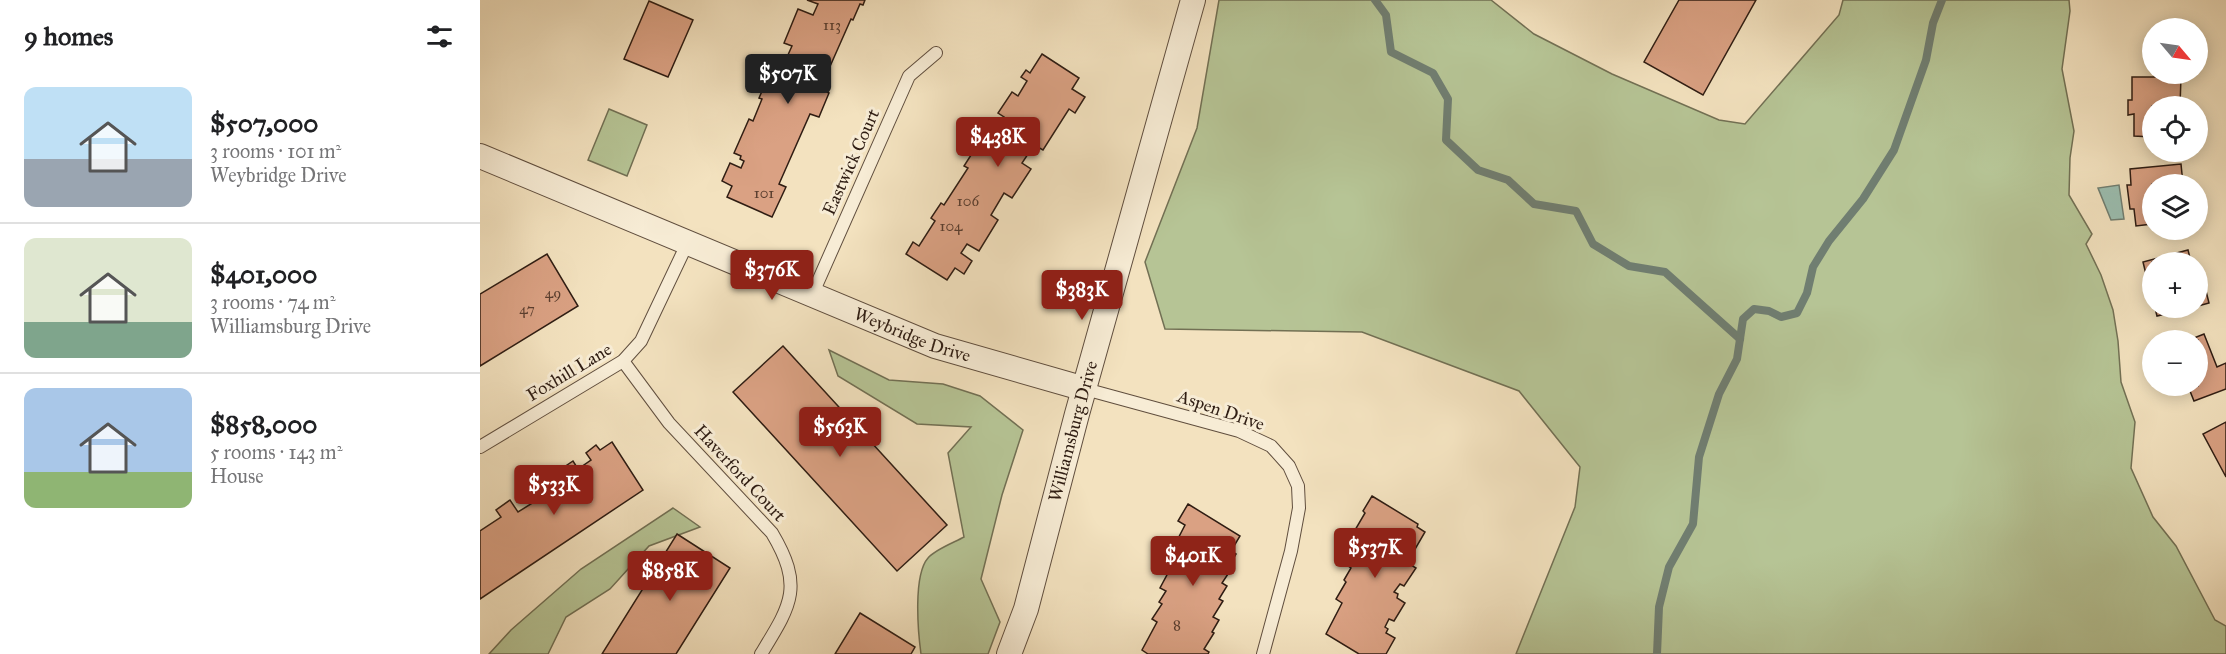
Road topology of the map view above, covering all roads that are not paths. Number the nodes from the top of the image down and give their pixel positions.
1 (1193, 0) edge
2 (936, 52) dead end
3 (480, 156) edge
4 (687, 244) junction
5 (812, 295) junction
6 (623, 361) junction
7 (1084, 389) junction
8 (480, 447) edge
9 (761, 654) edge
10 (1010, 654) edge
11 (1263, 654) edge

1 - 7 street, Williamsburg Drive
2 - 5 lane, Eastwick Court
3 - 4 street, Weybridge Drive
4 - 5 street, Weybridge Drive
4 - 6 lane, Foxhill Lane
5 - 7 street, Weybridge Drive
6 - 8 lane, Foxhill Lane
6 - 9 lane, Haverford Court
7 - 10 street, Williamsburg Drive
7 - 11 lane, Aspen Drive

